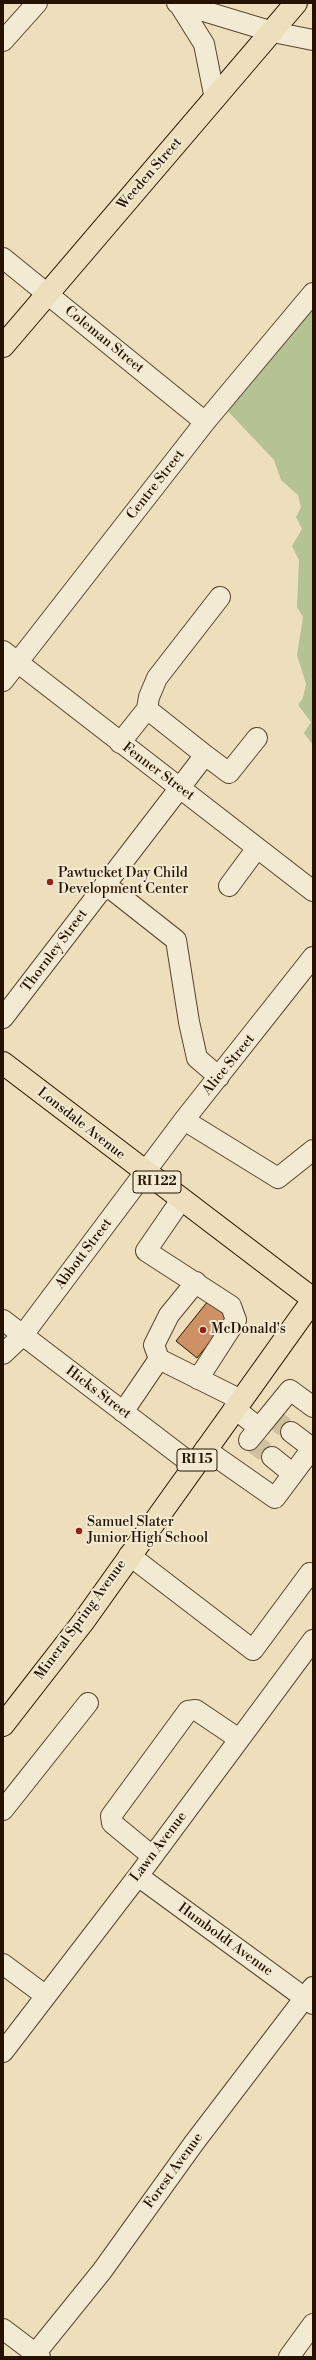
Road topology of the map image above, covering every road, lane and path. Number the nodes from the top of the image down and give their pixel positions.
1 (36, 3) edge
2 (296, 3) edge
3 (178, 4) edge
4 (274, 32) junction
5 (313, 40) edge
6 (3, 41) edge
7 (215, 99) junction
8 (3, 258) edge
9 (313, 293) edge
10 (47, 294) junction
11 (3, 346) edge
12 (205, 422) junction
13 (220, 597) dead end
14 (10, 657) edge
15 (3, 681) edge
16 (147, 709) junction
17 (257, 738) dead end
18 (120, 744) junction
19 (205, 755) junction
20 (179, 788) junction
21 (257, 848) junction
22 (105, 884) junction
23 (229, 886) dead end
24 (313, 891) edge
25 (313, 957) edge
26 (3, 1018) edge
27 (3, 1063) edge
28 (219, 1077) junction
29 (184, 1120) junction
30 (313, 1150) edge
31 (145, 1172) junction
32 (181, 1200) junction
33 (196, 1282) junction
34 (313, 1299) edge
35 (3, 1320) edge
36 (236, 1320) junction
37 (23, 1335) junction
38 (3, 1354) edge
39 (159, 1359) junction
40 (198, 1379) junction
41 (237, 1404) junction
42 (313, 1407) edge
43 (123, 1412) junction
44 (291, 1432) tunnel mouth
45 (312, 1448) edge
46 (199, 1457) junction
47 (272, 1457) tunnel mouth
48 (293, 1474) junction
49 (129, 1554) junction
50 (310, 1573) dead end
51 (313, 1640) edge
52 (88, 1703) dead end
53 (3, 1725) edge
54 (239, 1740) junction
55 (3, 1810) edge
56 (152, 1856) junction
57 (138, 1876) junction
58 (3, 1964) edge
59 (46, 1996) junction
60 (310, 1996) edge
61 (3, 2052) edge
62 (313, 2324) edge
63 (3, 2329) edge
64 (38, 2355) edge
65 (289, 2357) edge

1 - 6 street
2 - 4 main road, Weeden Street
3 - 4 street
3 - 7 street
4 - 5 street
4 - 7 main road, Weeden Street
7 - 10 main road, Weeden Street
8 - 10 street, Coleman Street
9 - 12 street, Centre Street
10 - 11 main road, Weeden Street
10 - 12 street, Coleman Street
12 - 14 street, Centre Street
13 - 16 street
14 - 15 street, Centre Street
14 - 18 street, Fenner Street
16 - 18 street
16 - 19 street
17 - 19 street
18 - 20 street, Fenner Street
19 - 20 street, Thornley Street
20 - 21 street, Fenner Street
20 - 22 street, Thornley Street
21 - 23 street
21 - 24 street, Fenner Street
22 - 26 street, Thornley Street
22 - 28 street
25 - 28 street, Alice Street
27 - 31 main road, Lonsdale Avenue / RI 122
28 - 29 street, Alice Street
29 - 30 street
29 - 31 street, Alice Street
31 - 32 main road, Lonsdale Avenue / RI 122
31 - 37 street, Abbott Street
32 - 33 street
32 - 34 main road, Lonsdale Avenue / RI 122
33 - 36 street
33 - 36 street
33 - 39 street
34 - 41 main road, Mineral Spring Avenue / RI 15
35 - 37 street, Hicks Street
36 - 40 street
37 - 38 street, Abbott Street
37 - 43 street, Hicks Street
39 - 40 street
39 - 43 street
40 - 41 street
41 - 42 street
41 - 46 main road, Mineral Spring Avenue / RI 15
43 - 46 street, Hicks Street
44 - 45 street
45 - 48 street
46 - 48 street, Hicks Street
46 - 49 main road, Mineral Spring Avenue / RI 15
47 - 48 street
49 - 50 street
49 - 53 main road, Mineral Spring Avenue / RI 15
51 - 54 street, Lawn Avenue
52 - 55 street
54 - 56 street, Lawn Avenue
54 - 56 street
56 - 57 street, Lawn Avenue
57 - 59 street, Lawn Avenue
57 - 60 street, Humboldt Avenue
58 - 59 street
59 - 61 street, Lawn Avenue
60 - 64 street, Forest Avenue
62 - 65 street
63 - 64 street

